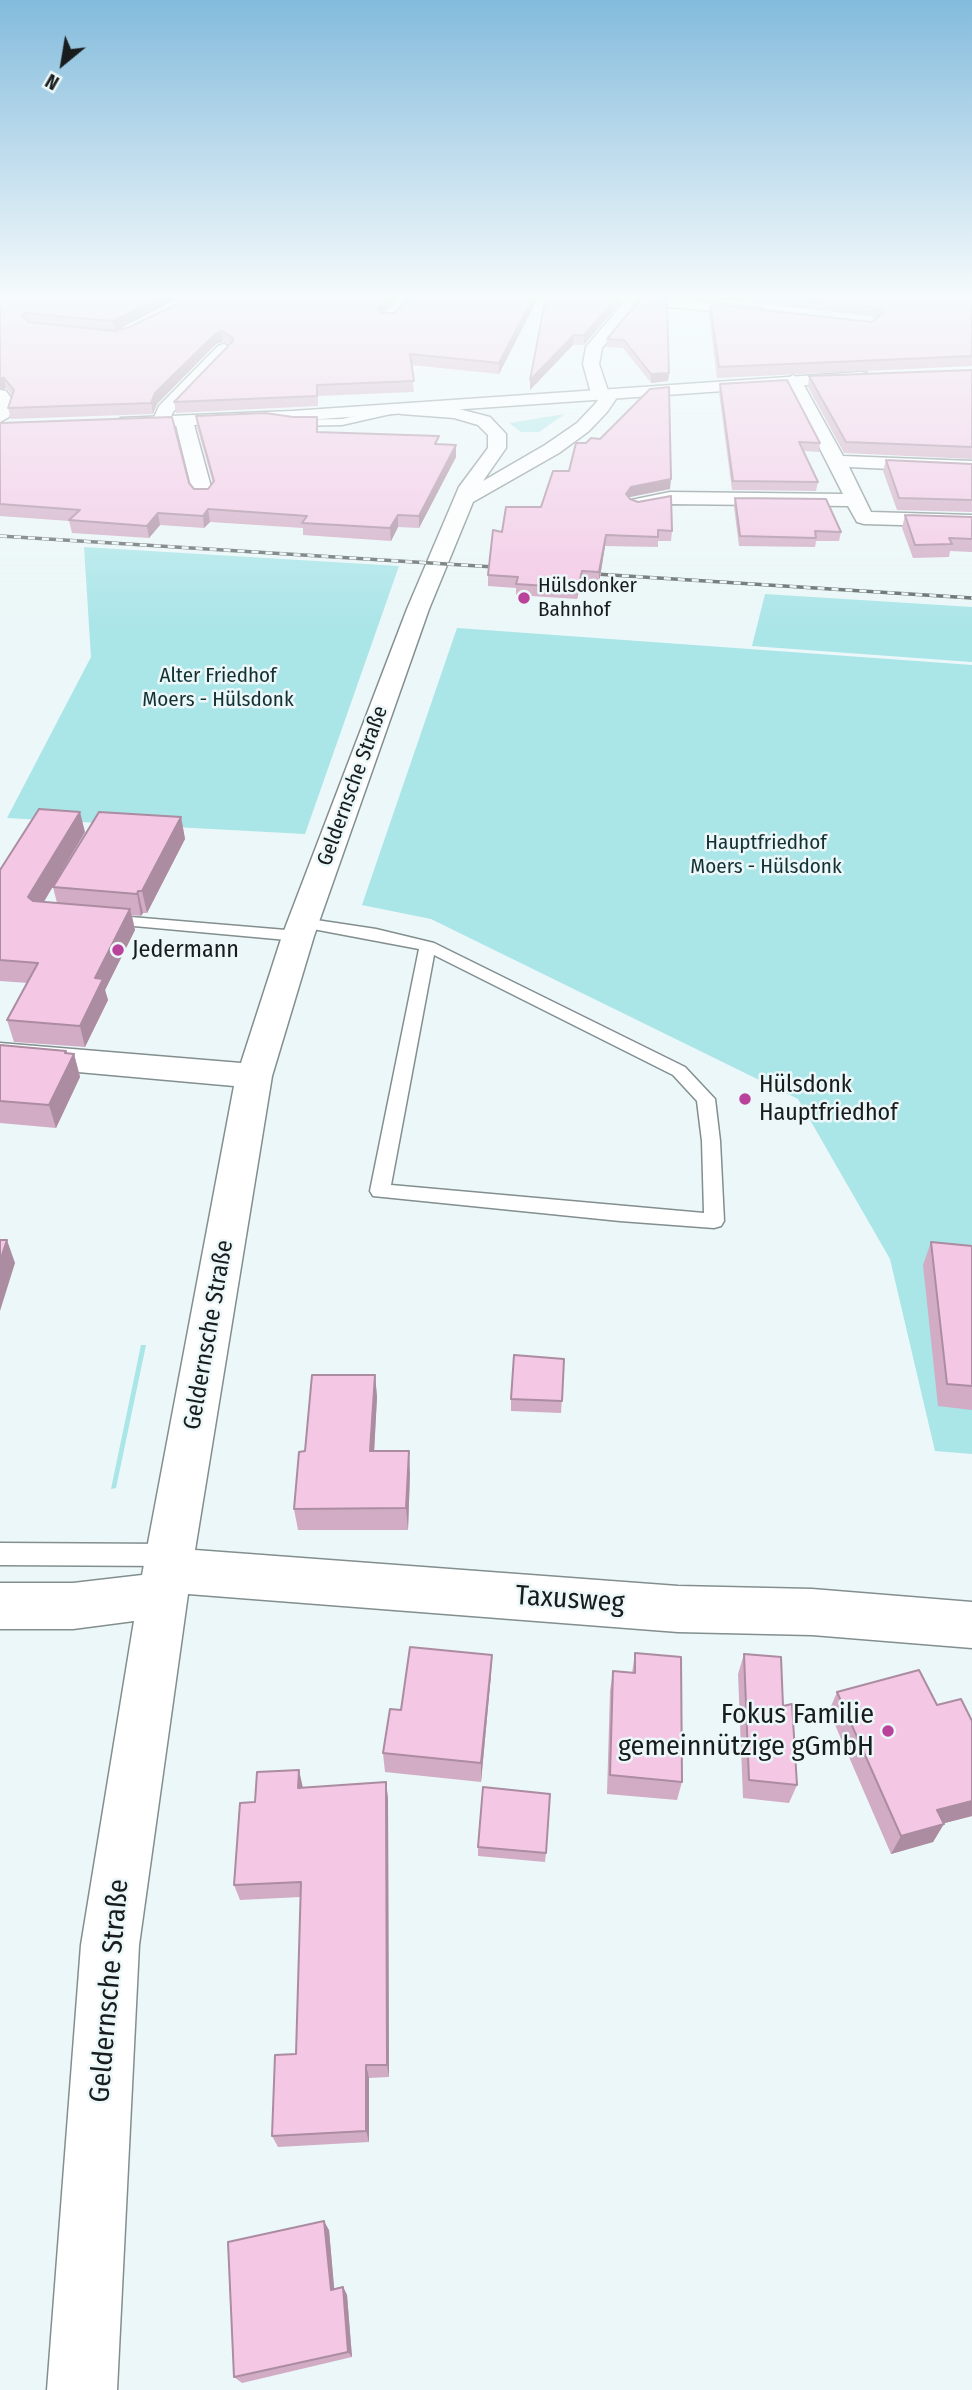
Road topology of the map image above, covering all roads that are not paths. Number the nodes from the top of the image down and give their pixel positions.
1 (167, 408) edge
2 (419, 408) edge
3 (581, 408) edge
4 (600, 408) edge
5 (808, 408) edge
6 (401, 409) junction
7 (184, 421) junction
8 (160, 422) junction
9 (107, 424) edge
10 (838, 461) junction
11 (972, 467) edge
12 (480, 475) junction
13 (203, 494) edge
14 (855, 500) junction
15 (465, 501) junction
16 (638, 504) edge
17 (972, 521) edge
18 (85, 919) edge
19 (301, 929) junction
20 (428, 946) junction
21 (0, 1054) edge
22 (254, 1076) junction
23 (0, 1554) edge
24 (167, 1574) junction
25 (0, 1606) edge
26 (972, 1625) edge
27 (82, 2390) edge

1 - 8 street
2 - 6 street
3 - 12 street, Geldernsche Straße
4 - 15 street
5 - 10 street
6 - 7 street
6 - 12 street, Geldernsche Straße
7 - 8 street
7 - 13 street
8 - 9 street
10 - 11 street
10 - 14 street
12 - 15 street, Geldernsche Straße
14 - 16 street
14 - 17 street
15 - 19 street, Geldernsche Straße
18 - 19 lane
19 - 20 lane
19 - 22 street, Geldernsche Straße
20 - 20 lane
21 - 22 street
22 - 24 street, Geldernsche Straße
23 - 24 lane
24 - 25 street
24 - 26 street, Taxusweg
24 - 27 street, Geldernsche Straße

